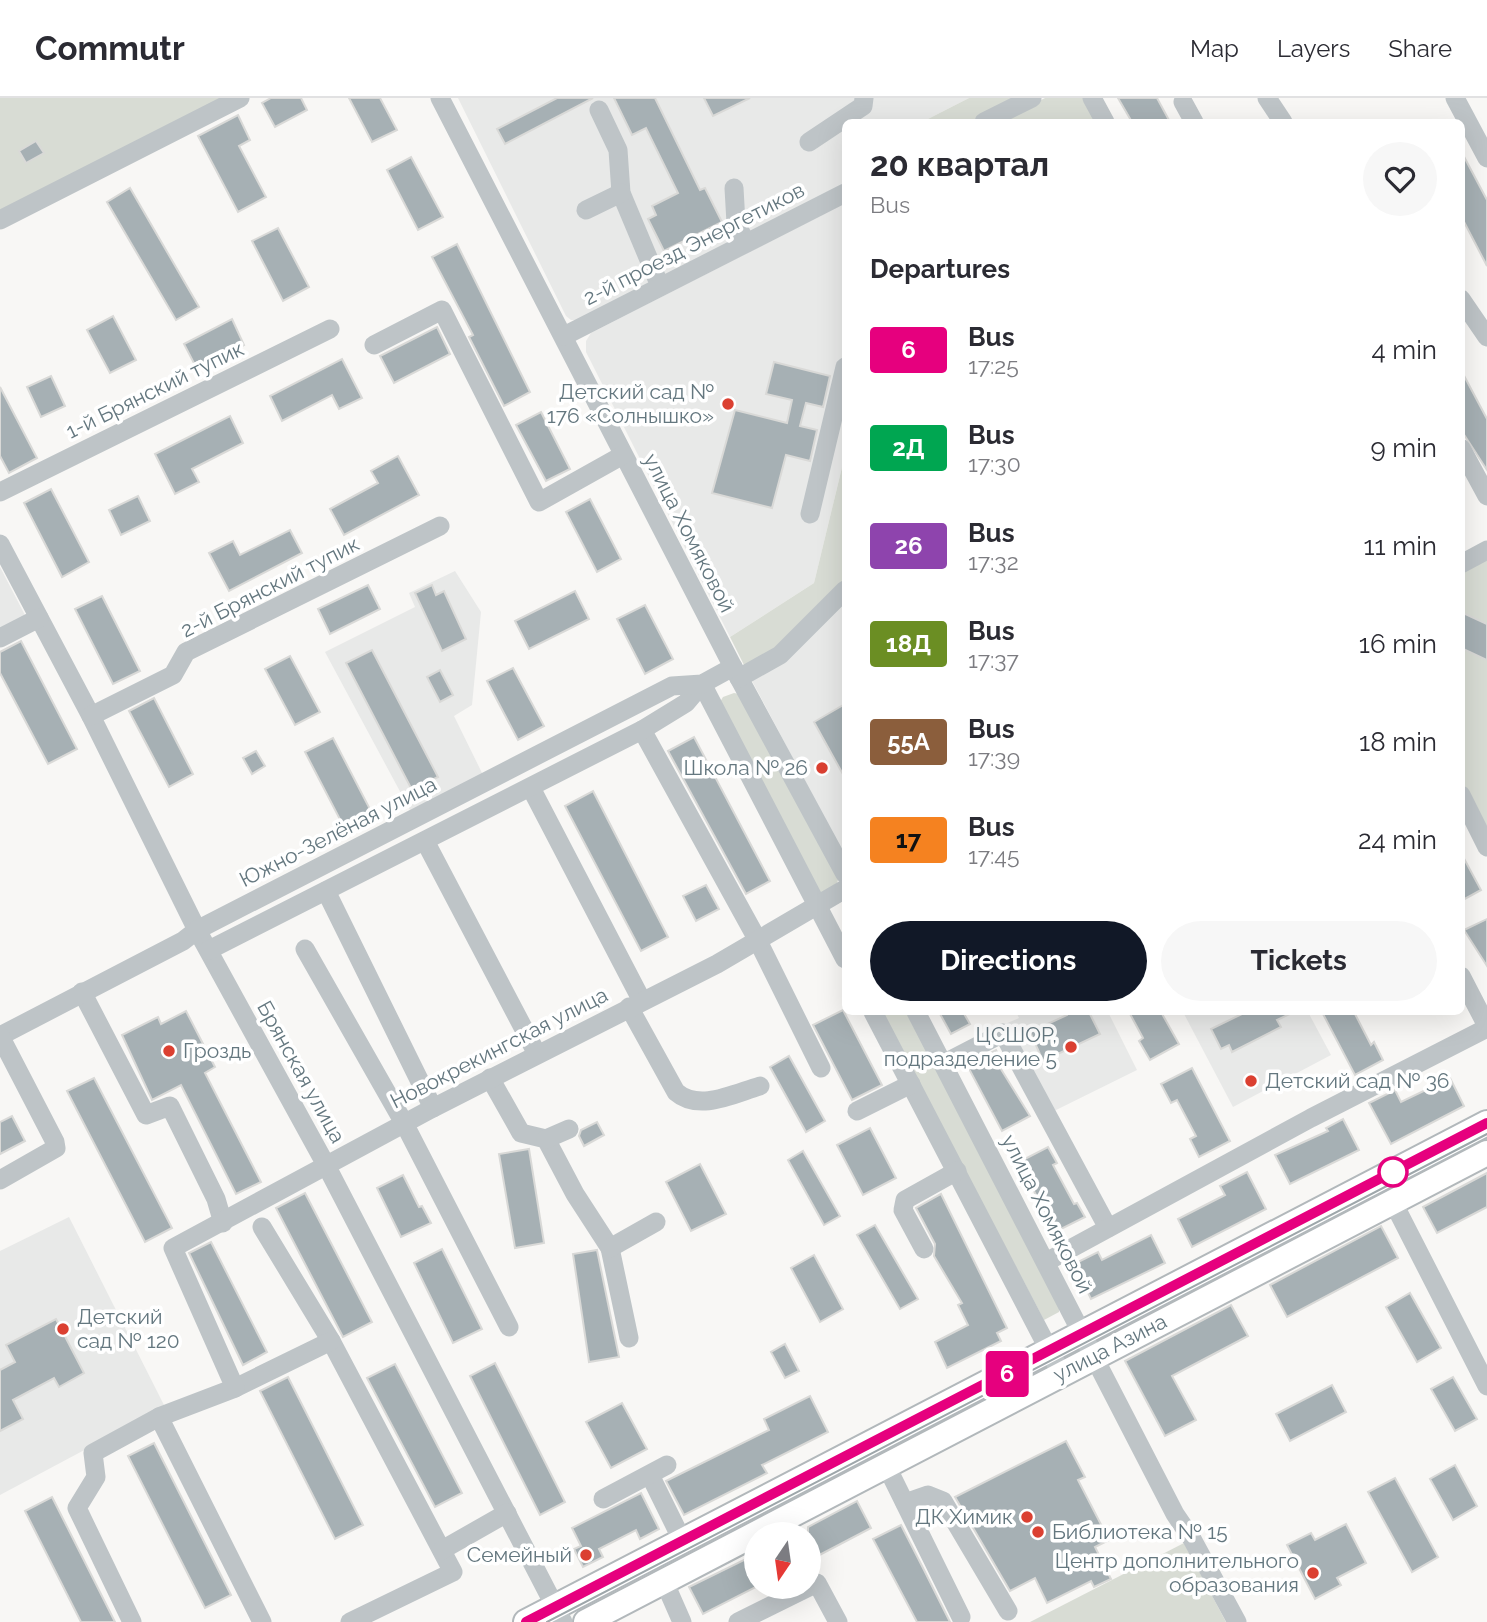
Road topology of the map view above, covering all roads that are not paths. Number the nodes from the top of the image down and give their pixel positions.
1 (240, 98) edge
2 (440, 98) edge
3 (864, 98) edge
4 (1032, 98) edge
5 (1092, 98) edge
6 (1267, 98) edge
7 (1455, 98) edge
8 (1183, 102) dead end
9 (599, 110) dead end
10 (844, 119) edge
11 (990, 119) edge
12 (1103, 119) edge
13 (1192, 119) edge
14 (1281, 119) edge
15 (842, 120) edge
16 (809, 142) dead end
17 (1487, 158) edge
18 (734, 188) dead end
19 (621, 193) junction
20 (842, 195) edge
21 (586, 210) dead end
22 (0, 220) edge
23 (746, 243) junction
24 (660, 286) junction
25 (1465, 305) edge
26 (330, 329) dead end
27 (564, 336) junction
28 (1487, 337) edge
29 (374, 345) dead end
30 (842, 380) edge
31 (623, 455) junction
32 (1465, 455) edge
33 (0, 492) edge
34 (1487, 496) edge
35 (810, 514) dead end
36 (440, 526) dead end
37 (0, 544) edge
38 (1487, 550) edge
39 (1465, 562) edge
40 (842, 593) edge
41 (39, 618) junction
42 (0, 638) edge
43 (736, 673) junction
44 (702, 684) junction
45 (91, 716) junction
46 (642, 730) junction
47 (531, 788) junction
48 (1465, 803) edge
49 (425, 841) junction
50 (1487, 847) edge
51 (842, 868) edge
52 (326, 891) junction
53 (842, 891) edge
54 (817, 905) junction
55 (197, 930) junction
56 (757, 939) junction
57 (305, 949) dead end
58 (209, 950) junction
59 (842, 953) edge
60 (1465, 984) edge
61 (82, 992) junction
62 (635, 1004) junction
63 (875, 1015) edge
64 (918, 1015) edge
65 (1487, 1027) edge
66 (0, 1036) edge
67 (537, 1054) junction
68 (943, 1063) junction
69 (821, 1068) dead end
70 (490, 1078) junction
71 (911, 1084) junction
72 (760, 1086) dead end
73 (433, 1108) junction
74 (857, 1111) dead end
75 (404, 1123) junction
76 (1487, 1123) edge
77 (569, 1129) dead end
78 (546, 1139) junction
79 (1487, 1153) edge
80 (326, 1165) junction
81 (957, 1171) junction
82 (0, 1180) edge
83 (1393, 1202) junction
84 (656, 1222) dead end
85 (223, 1223) junction
86 (262, 1227) dead end
87 (1108, 1228) junction
88 (610, 1248) junction
89 (924, 1249) dead end
90 (1046, 1262) junction
91 (509, 1327) dead end
92 (1083, 1335) junction
93 (629, 1338) dead end
94 (331, 1341) junction
95 (1094, 1357) junction
96 (1056, 1363) junction
97 (1487, 1386) edge
98 (235, 1388) junction
99 (159, 1417) junction
100 (667, 1465) dead end
101 (887, 1467) junction
102 (650, 1475) junction
103 (603, 1499) dead end
104 (905, 1503) junction
105 (507, 1513) junction
106 (682, 1540) junction
107 (442, 1550) junction
108 (664, 1581) junction
109 (1007, 1611) dead end
110 (559, 1614) edge
111 (961, 1617) dead end
112 (132, 1622) edge
113 (262, 1622) edge
114 (350, 1622) edge
115 (526, 1622) edge
116 (586, 1622) edge
117 (682, 1622) edge
118 (738, 1622) edge
119 (838, 1622) edge
120 (1237, 1622) edge

1 - 22 street
2 - 27 street, улица Хомяковой
3 - 10 street
4 - 11 street
5 - 12 street
6 - 14 street
7 - 17 street
8 - 13 street
9 - 19 street
15 - 16 street
18 - 23 street
19 - 21 street
19 - 24 street
20 - 23 street, 2-й проезд Энергетиков
23 - 24 street, 2-й проезд Энергетиков
24 - 27 street, 2-й проезд Энергетиков
25 - 28 street
26 - 33 street, 1-й Брянский тупик
27 - 31 street, улица Хомяковой
29 - 31 street
30 - 35 street
31 - 43 street, улица Хомяковой
32 - 34 street
36 - 45 street, 2-й Брянский тупик
37 - 41 street, Брянская улица
38 - 39 street
40 - 43 street, Южно-Зелёная улица
41 - 42 street
41 - 45 street, Брянская улица
43 - 44 street, Южно-Зелёная улица
43 - 51 street, улица Хомяковой
44 - 46 street, Южно-Зелёная улица
44 - 54 street
44 - 55 street, Южно-Зелёная улица
45 - 55 street, Брянская улица
46 - 47 street, Южно-Зелёная улица
46 - 56 street
47 - 49 street, Южно-Зелёная улица
47 - 62 street
48 - 50 street
49 - 52 street, Южно-Зелёная улица
49 - 67 street
52 - 58 street, Южно-Зелёная улица
52 - 73 street
53 - 54 street, Новокрекингская улица
54 - 56 street, Новокрекингская улица
54 - 59 street
55 - 58 street, Брянская улица
55 - 61 street, Южно-Зелёная улица
56 - 62 street, Новокрекингская улица
56 - 69 street
57 - 75 street
58 - 80 street, Брянская улица
60 - 65 street
61 - 66 street, Южно-Зелёная улица
61 - 85 street
62 - 67 street, Новокрекингская улица
62 - 72 street
63 - 71 street
64 - 68 street, улица Хомяковой
65 - 87 street
66 - 82 street
67 - 70 street, Новокрекингская улица
68 - 87 street
68 - 90 street, улица Хомяковой
70 - 73 street, Новокрекингская улица
70 - 78 street
71 - 74 street
71 - 81 street
73 - 75 street, Новокрекингская улица
75 - 80 street, Новокрекингская улица
75 - 91 street
76 - 92 main road, улица Азина
77 - 78 street
78 - 88 street
79 - 83 main road, улица Азина
80 - 85 street, Новокрекингская улица
80 - 105 street, Брянская улица
81 - 89 street
81 - 96 street
83 - 95 main road, улица Азина
83 - 97 street
84 - 88 street
85 - 98 street, Новокрекингская улица
86 - 94 street
87 - 90 street
88 - 93 street
90 - 92 street, улица Хомяковой
92 - 95 street, улица Хомяковой
92 - 96 main road, улица Азина
94 - 98 street
94 - 107 street
95 - 96 main road, улица Азина
95 - 120 street, улица Хомяковой
96 - 101 main road, улица Азина
96 - 106 main road, улица Азина
98 - 99 street
99 - 112 street
99 - 113 street
100 - 102 street
101 - 104 street
101 - 108 main road, улица Азина
102 - 103 street
102 - 106 street
104 - 109 street
104 - 111 street
105 - 107 street
105 - 110 street, Брянская улица
106 - 110 main road, улица Азина
107 - 114 street
108 - 116 main road, улица Азина
108 - 117 street
110 - 115 main road, улица Азина
118 - 119 street

